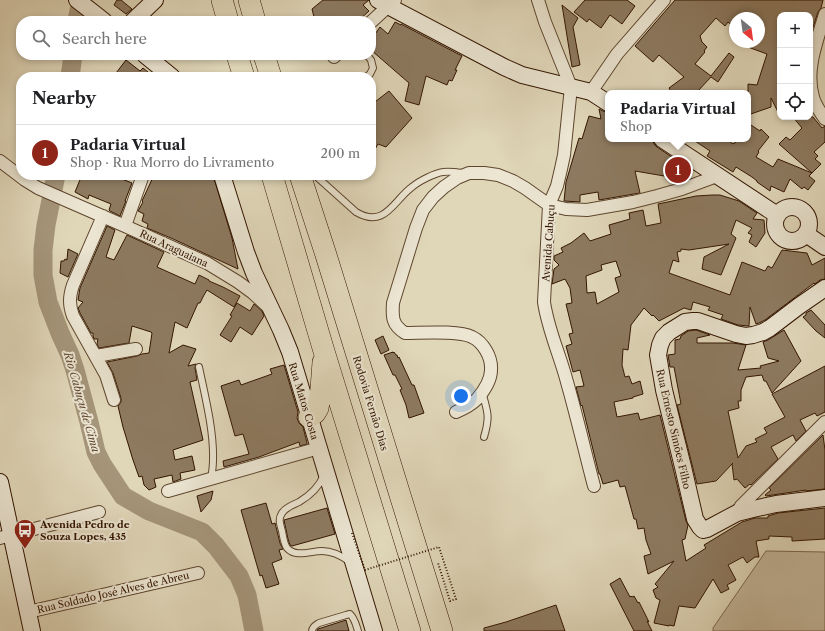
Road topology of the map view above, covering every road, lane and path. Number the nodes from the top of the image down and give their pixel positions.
1 (77, 0) edge
2 (155, 0) edge
3 (222, 0) edge
4 (249, 0) edge
5 (538, 0) edge
6 (664, 0) edge
7 (387, 2) edge
8 (825, 14) edge
9 (98, 16) edge
10 (138, 16) edge
11 (227, 16) edge
12 (254, 16) edge
13 (376, 16) edge
14 (151, 60) edge
15 (239, 60) edge
16 (371, 60) edge
17 (166, 72) edge
18 (242, 72) edge
19 (371, 72) edge
20 (571, 87) junction
21 (591, 92) junction
22 (605, 101) edge
23 (825, 119) edge
24 (667, 142) edge
25 (0, 161) edge
26 (16, 173) edge
27 (469, 174) junction
28 (718, 176) junction
29 (25, 180) edge
30 (141, 180) edge
31 (224, 180) edge
32 (273, 180) edge
33 (302, 180) edge
34 (320, 180) edge
35 (549, 205) junction
36 (777, 215) junction
37 (103, 216) junction
38 (125, 226) junction
39 (806, 234) junction
40 (825, 247) edge
41 (825, 288) edge
42 (272, 311) junction
43 (323, 348) junction
44 (136, 349) dead end
45 (96, 356) junction
46 (199, 368) dead end
47 (482, 392) junction
48 (114, 400) dead end
49 (456, 412) dead end
50 (309, 417) junction
51 (825, 422) edge
52 (484, 437) dead end
53 (318, 448) junction
54 (326, 472) junction
55 (211, 479) junction
56 (0, 482) edge
57 (594, 486) dead end
58 (168, 492) dead end
59 (825, 498) edge
60 (99, 512) dead end
61 (738, 513) junction
62 (352, 533) dead end
63 (6, 537) edge
64 (438, 563) dead end
65 (354, 566) junction
66 (198, 573) dead end
67 (28, 612) junction
68 (32, 631) edge
69 (312, 631) edge
70 (358, 631) edge
71 (374, 631) edge
72 (410, 631) edge
73 (442, 631) edge

1 - 9 street
2 - 10 street
3 - 11 highway
4 - 12 highway
5 - 20 street, Avenida Cabuçu
6 - 21 street
7 - 13 street
7 - 20 street
8 - 23 street
14 - 17 street
15 - 18 highway
16 - 19 lane
20 - 21 street
20 - 35 street, Avenida Cabuçu
21 - 22 street
24 - 28 street
25 - 26 street, Rua Araguaiana
27 - 34 lane
27 - 35 street
27 - 47 street
28 - 35 street
28 - 36 street
29 - 37 street, Rua Araguaiana
30 - 38 street
31 - 42 street, Rua Matos Costa
32 - 43 highway
33 - 73 highway, Rodovia Fernão Dias
35 - 57 street, Avenida Cabuçu
36 - 39 street
36 - 39 street
37 - 38 street, Rua Araguaiana
37 - 45 street
38 - 42 street, Rua Araguaiana
39 - 40 street
41 - 61 street, Rua Ernesto Simões Filho
42 - 50 street, Rua Matos Costa
43 - 50 highway
43 - 72 highway
44 - 45 street
45 - 48 street
46 - 55 lane
47 - 49 street
47 - 52 lane
50 - 53 street, Rua Matos Costa
51 - 61 street
53 - 54 street, Rua Matos Costa
53 - 55 street
54 - 65 street, Rua Matos Costa
54 - 65 lane
55 - 58 street
56 - 63 street
59 - 61 street
60 - 63 street
62 - 64 path, bridge
63 - 67 street
65 - 71 street, Rua Matos Costa
66 - 67 street, Rua Soldado José Alves de Abreu
67 - 68 street
69 - 70 lane

